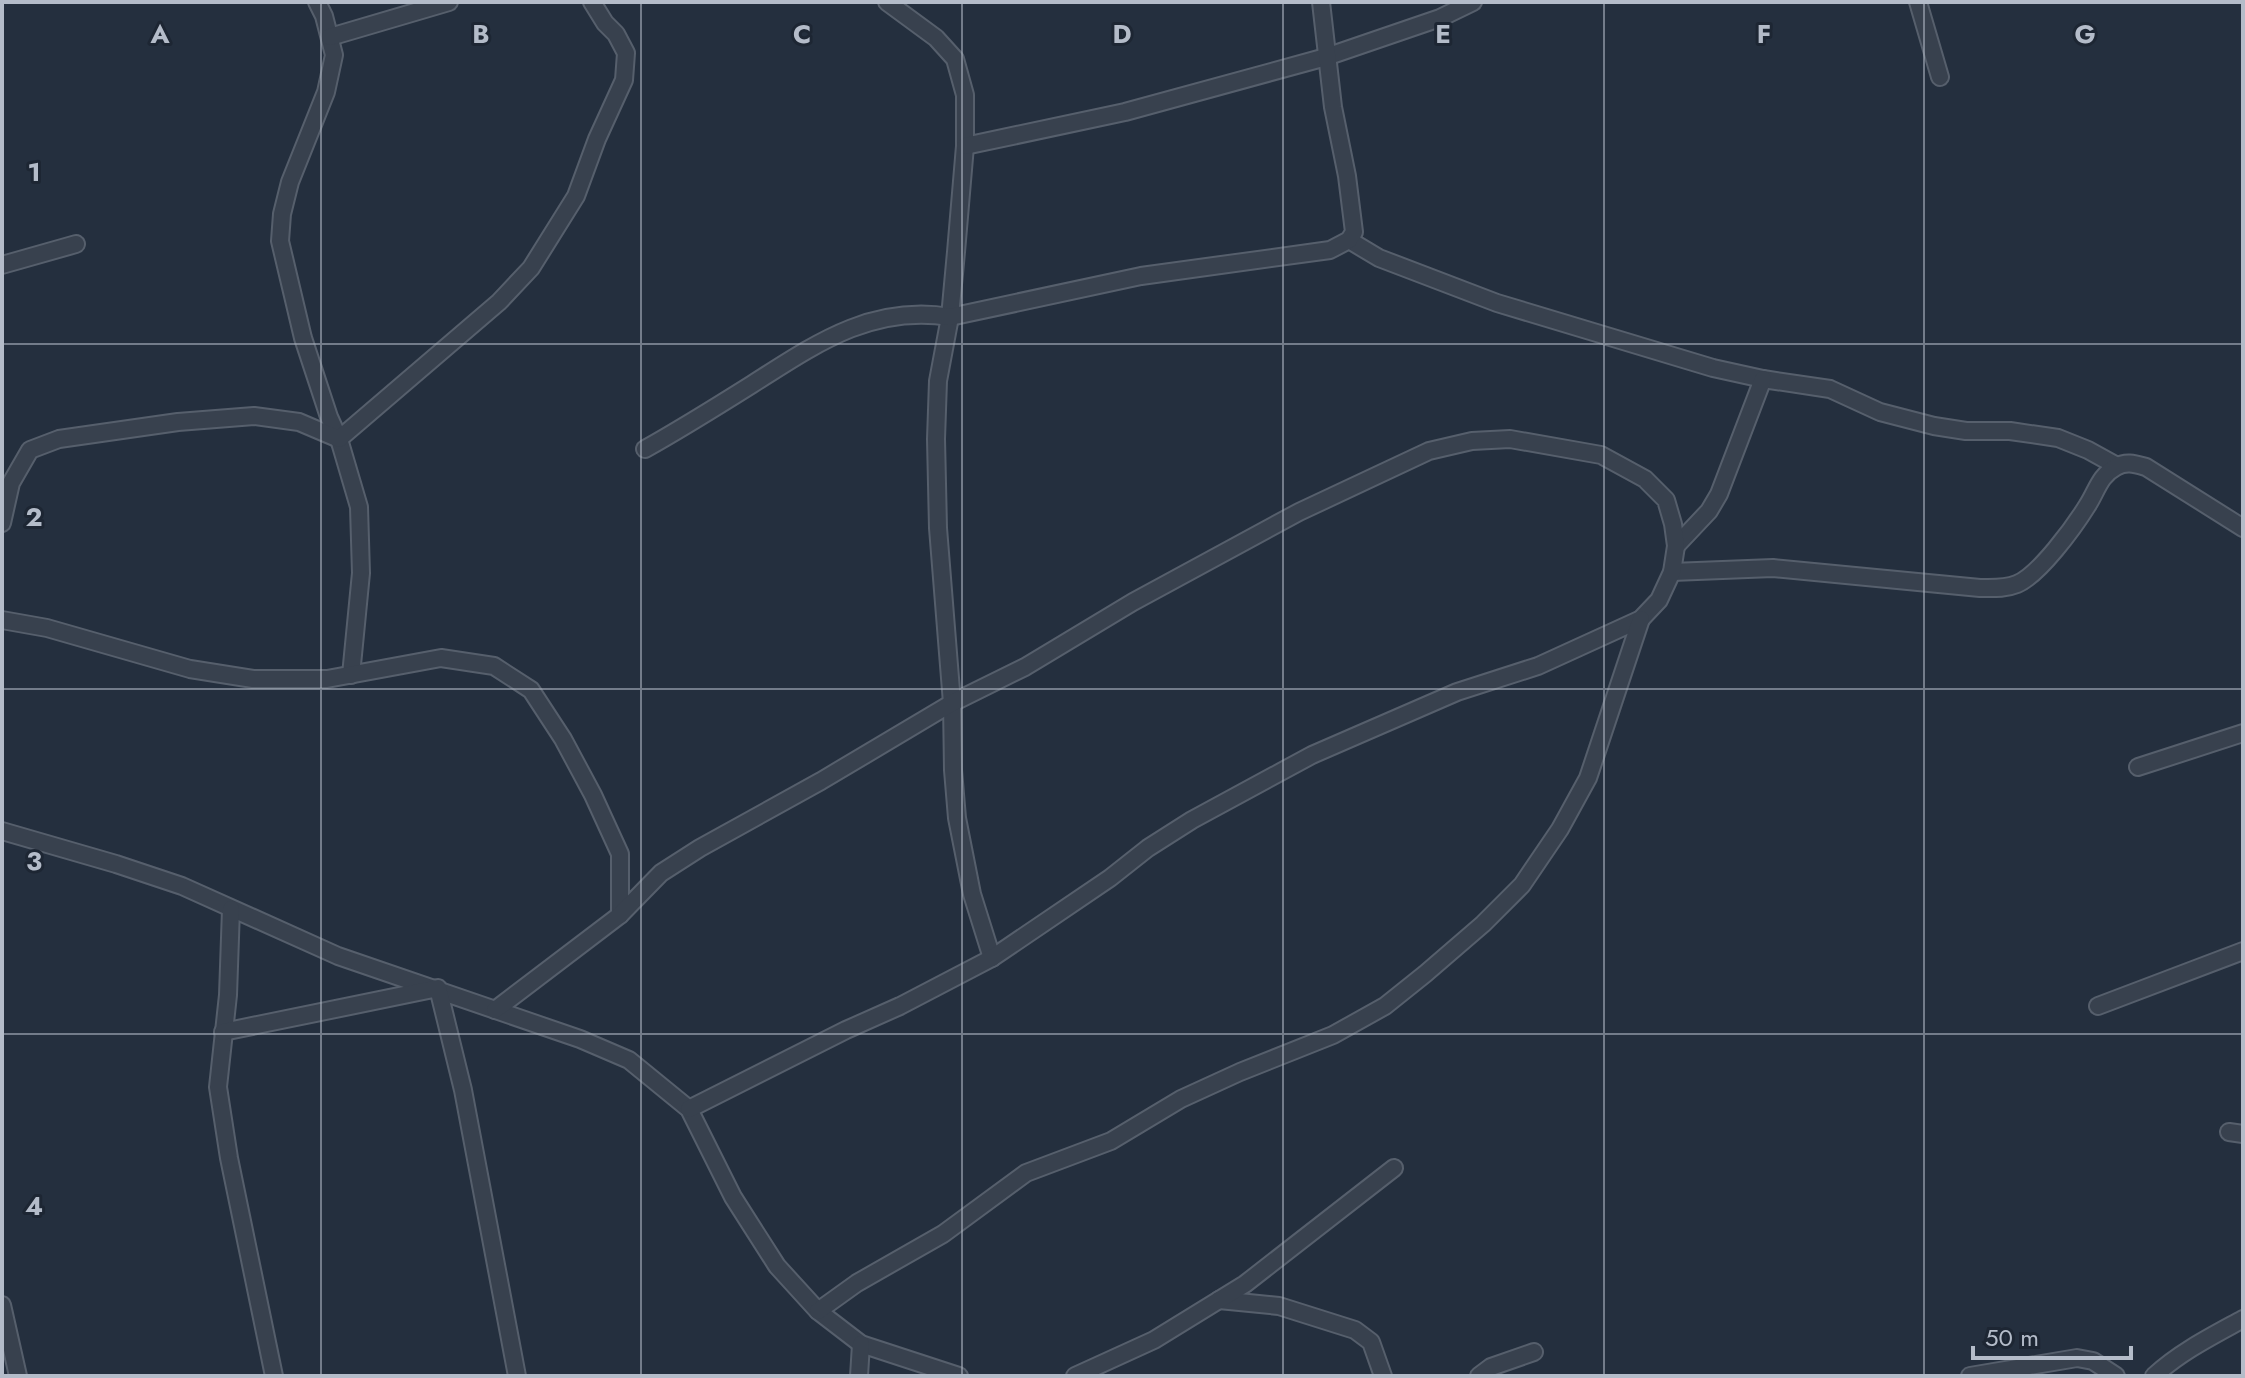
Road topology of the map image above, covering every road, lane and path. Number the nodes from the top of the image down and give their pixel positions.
1 (317, 2) edge
2 (449, 2) edge
3 (592, 2) edge
4 (887, 2) edge
5 (1321, 2) edge
6 (1473, 2) edge
7 (1918, 2) edge
8 (330, 37) junction
9 (1326, 57) junction
10 (1940, 77) dead end
11 (965, 146) junction
12 (1349, 240) junction
13 (76, 244) dead end
14 (2, 265) edge
15 (950, 317) junction
16 (1763, 379) junction
17 (339, 439) junction
18 (645, 449) dead end
19 (2117, 466) junction
20 (2, 523) edge
21 (2243, 528) edge
22 (1676, 546) junction
23 (1672, 572) junction
24 (1641, 619) junction
25 (2, 620) edge
26 (351, 675) junction
27 (952, 703) junction
28 (2243, 733) edge
29 (2138, 767) dead end
30 (2, 831) edge
31 (231, 909) junction
32 (620, 915) junction
33 (2243, 951) edge
34 (992, 958) junction
35 (438, 988) junction
36 (2098, 1006) dead end
37 (495, 1010) junction
38 (223, 1032) junction
39 (689, 1109) junction
40 (1394, 1168) dead end
41 (1219, 1300) junction
42 (2, 1305) edge
43 (818, 1311) junction
44 (2243, 1319) edge
45 (861, 1344) junction
46 (1534, 1352) dead end
47 (18, 1376) edge
48 (274, 1376) edge
49 (517, 1376) edge
50 (859, 1376) edge
51 (959, 1376) edge
52 (1075, 1376) edge
53 (1383, 1376) edge
54 (1479, 1376) edge
55 (1970, 1376) edge
56 (2116, 1376) edge
57 (2154, 1376) edge

1 - 8 street
2 - 8 street
3 - 17 street
4 - 11 street
5 - 9 street
6 - 9 street
7 - 10 street
8 - 17 street
9 - 11 street
9 - 12 street
11 - 15 street
12 - 15 street
12 - 16 street
13 - 14 street
15 - 18 street
15 - 27 street
16 - 19 street
16 - 22 street
17 - 20 street
17 - 26 street
19 - 21 street
19 - 23 street
22 - 23 street
22 - 27 street
23 - 24 street
24 - 34 street
24 - 43 street
25 - 26 street
26 - 32 street
27 - 32 street
27 - 34 street
28 - 29 street
30 - 31 street
31 - 35 street
31 - 38 street
32 - 37 street
33 - 36 street
34 - 39 street
35 - 37 street
35 - 38 street
35 - 49 street
37 - 39 street
38 - 48 street
39 - 43 street
40 - 41 street
41 - 52 street
41 - 53 street
42 - 47 street
43 - 45 street
44 - 57 street
45 - 50 street
45 - 51 street
46 - 54 street
55 - 56 street

